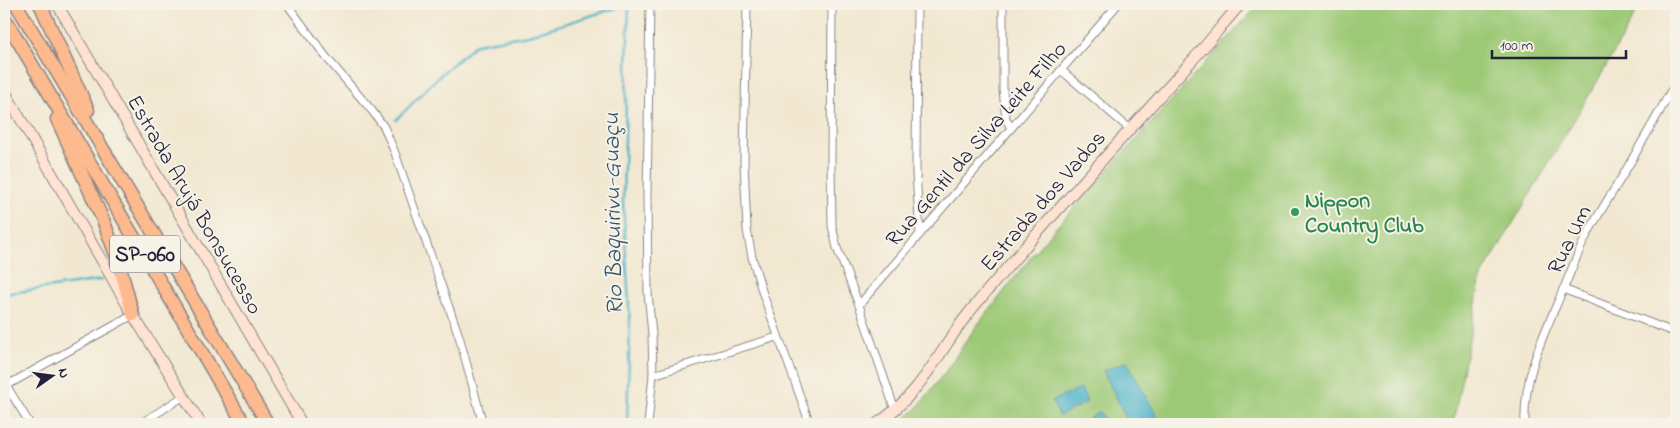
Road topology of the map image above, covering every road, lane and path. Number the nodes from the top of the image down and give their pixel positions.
1 (16, 4) edge
2 (40, 4) edge
3 (58, 4) edge
4 (287, 4) edge
5 (650, 4) edge
6 (747, 4) edge
7 (832, 4) edge
8 (917, 4) edge
9 (1003, 4) edge
10 (1118, 4) edge
11 (1241, 4) edge
12 (4, 17) edge
13 (1061, 70) junction
14 (1676, 82) edge
15 (44, 84) junction
16 (4, 90) edge
17 (1011, 128) junction
18 (1130, 129) junction
19 (96, 136) junction
20 (920, 234) junction
21 (1563, 289) junction
22 (859, 305) junction
23 (133, 315) junction
24 (1676, 332) edge
25 (778, 337) junction
26 (653, 375) junction
27 (5, 386) edge
28 (184, 396) junction
29 (895, 410) junction
30 (30, 424) edge
31 (140, 424) edge
32 (201, 424) edge
33 (244, 424) edge
34 (268, 424) edge
35 (302, 424) edge
36 (483, 424) edge
37 (648, 424) edge
38 (810, 424) edge
39 (876, 424) edge
40 (1525, 424) edge

1 - 19 highway, SP-060
2 - 19 highway
3 - 35 street, Estrada Arujá Bonsucesso
4 - 36 street
5 - 26 street
6 - 25 street
7 - 22 street
8 - 20 street
9 - 17 street
10 - 13 street, Rua Gentil da Silva Leite Filho
11 - 18 street, Estrada dos Vados
12 - 15 highway, SP-060
13 - 17 street, Rua Gentil da Silva Leite Filho
13 - 18 street
14 - 21 street, Rua Um
15 - 23 highway
15 - 33 highway, SP-060
16 - 23 street
17 - 20 street, Rua Gentil da Silva Leite Filho
18 - 29 street, Estrada dos Vados
19 - 34 highway, SP-060
20 - 22 street, Rua Gentil da Silva Leite Filho
21 - 24 street
21 - 40 street, Rua Um
22 - 29 street
23 - 27 street
23 - 28 street
25 - 26 street
25 - 38 street
26 - 37 street
27 - 30 street
28 - 31 street
28 - 32 street
29 - 39 street, Estrada dos Vados

